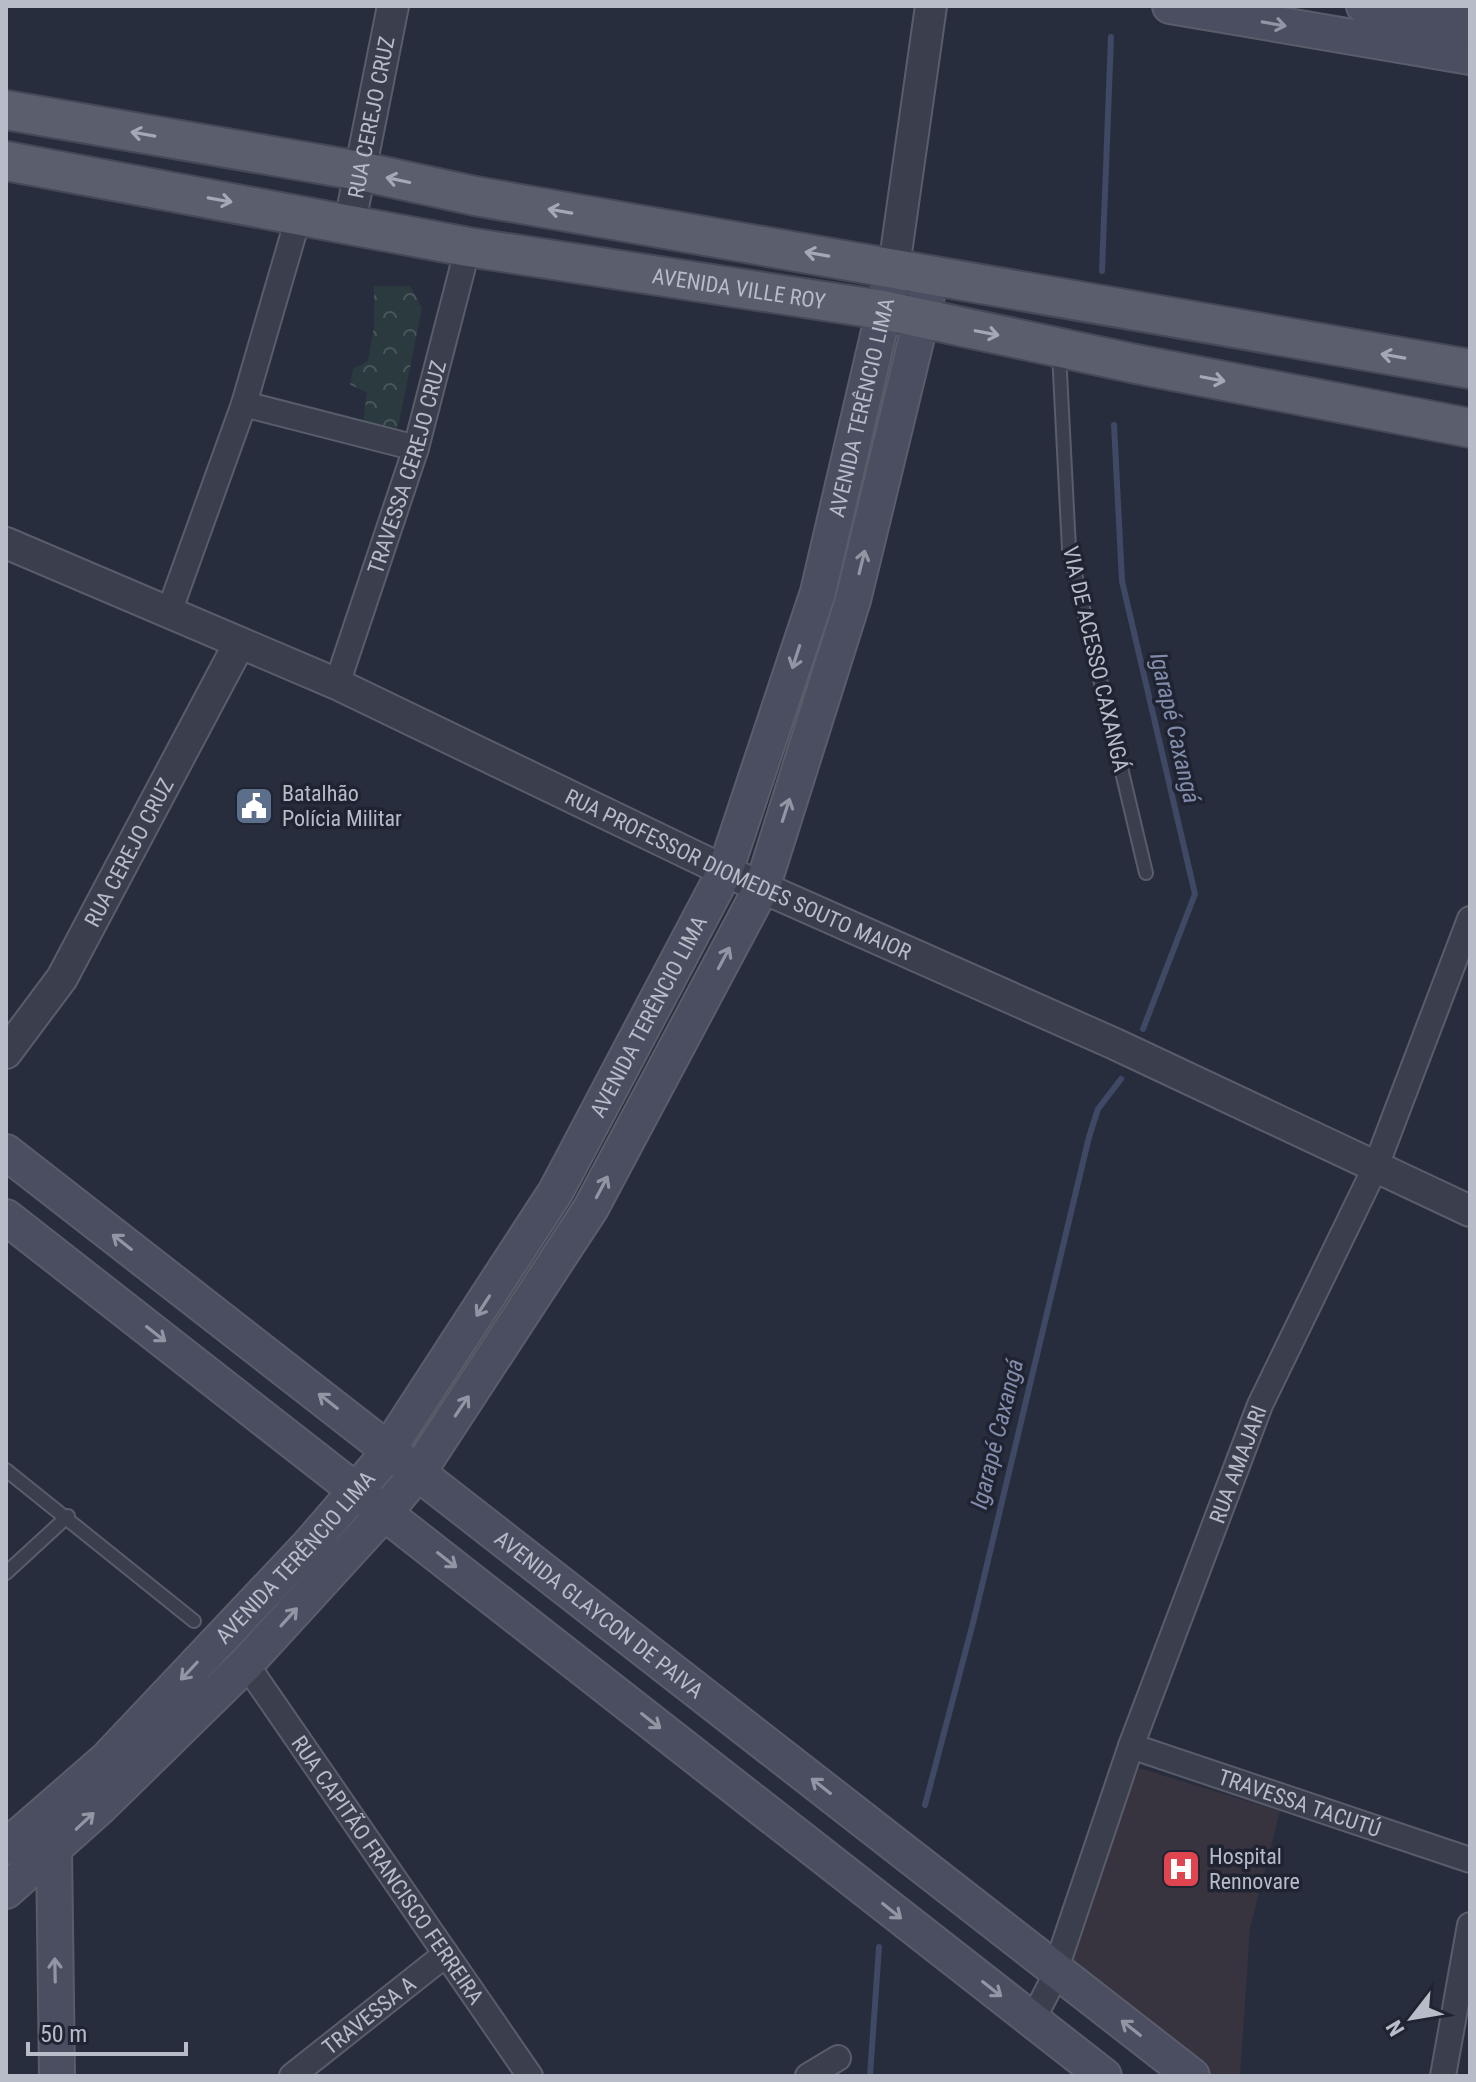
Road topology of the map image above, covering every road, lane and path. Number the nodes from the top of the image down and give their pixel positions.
1 (393, 6) edge
2 (931, 6) edge
3 (1170, 6) edge
4 (1364, 6) edge
5 (1470, 24) edge
6 (1470, 57) edge
7 (6, 110) edge
8 (6, 161) edge
9 (360, 171) junction
10 (299, 215) junction
11 (349, 227) junction
12 (468, 247) junction
13 (894, 267) junction
14 (932, 275) junction
15 (883, 310) junction
16 (922, 320) junction
17 (1064, 347) junction
18 (1470, 369) edge
19 (244, 404) junction
20 (1470, 428) edge
21 (416, 448) junction
22 (6, 543) edge
23 (168, 615) junction
24 (239, 644) junction
25 (337, 684) junction
26 (725, 871) junction
27 (1146, 873) dead end
28 (763, 885) junction
29 (1470, 919) edge
30 (6, 1053) edge
31 (6, 1152) edge
32 (1376, 1166) junction
33 (1470, 1211) edge
34 (6, 1217) edge
35 (513, 1259) junction
36 (545, 1282) junction
37 (390, 1449) junction
38 (6, 1470) edge
39 (419, 1471) junction
40 (356, 1491) junction
41 (385, 1512) junction
42 (68, 1516) junction
43 (6, 1573) edge
44 (194, 1621) dead end
45 (246, 1664) junction
46 (1131, 1746) junction
47 (117, 1770) junction
48 (6, 1847) edge
49 (54, 1850) junction
50 (1470, 1860) edge
51 (6, 1891) edge
52 (1470, 1925) edge
53 (446, 1954) junction
54 (1056, 1969) junction
55 (1032, 2021) junction
56 (838, 2058) dead end
57 (1447, 2069) edge
58 (57, 2076) edge
59 (292, 2076) edge
60 (530, 2076) edge
61 (808, 2076) edge
62 (1104, 2076) edge
63 (1192, 2076) edge

1 - 9 street, RUA CEREJO CRUZ
2 - 13 street, AVENIDA TERÊNCIO LIMA
3 -> 6 main road
4 - 5 main road
9 -> 7 main road, AVENIDA VILLE ROY
8 -> 10 main road, AVENIDA VILLE ROY
9 - 11 street, RUA CEREJO CRUZ
13 -> 9 main road, AVENIDA VILLE ROY
10 - 11 main road, AVENIDA VILLE ROY
10 - 19 street
11 - 12 main road, AVENIDA VILLE ROY
12 - 15 main road, AVENIDA VILLE ROY
12 - 21 street, TRAVESSA CEREJO CRUZ
13 - 14 main road, AVENIDA VILLE ROY
13 - 15 main road, AVENIDA TERÊNCIO LIMA
14 - 16 main road, AVENIDA TERÊNCIO LIMA
18 -> 14 main road, AVENIDA VILLE ROY
15 - 16 main road, AVENIDA VILLE ROY
15 -> 26 main road, AVENIDA TERÊNCIO LIMA
16 -> 17 main road, AVENIDA VILLE ROY
28 -> 16 main road, AVENIDA TERÊNCIO LIMA
17 -> 20 main road, AVENIDA VILLE ROY
17 - 27 lane, VIA DE ACESSO CAXANGÁ
19 - 21 street
19 - 23 street
21 - 25 street, TRAVESSA CEREJO CRUZ
22 - 23 street, RUA PROFESSOR DIOMEDES SOUTO MAIOR
23 - 24 street, RUA PROFESSOR DIOMEDES SOUTO MAIOR
24 - 25 street, RUA PROFESSOR DIOMEDES SOUTO MAIOR
24 - 30 street, RUA CEREJO CRUZ
25 - 26 street, RUA PROFESSOR DIOMEDES SOUTO MAIOR
26 - 28 street, RUA PROFESSOR DIOMEDES SOUTO MAIOR
26 - 35 main road, AVENIDA TERÊNCIO LIMA
28 - 32 street, RUA PROFESSOR DIOMEDES SOUTO MAIOR
36 -> 28 main road, AVENIDA TERÊNCIO LIMA
29 - 32 street, RUA AMAJARI
37 -> 31 main road, AVENIDA GLAYCON DE PAIVA
32 - 33 street, RUA PROFESSOR DIOMEDES SOUTO MAIOR
32 - 46 street, RUA AMAJARI
34 -> 40 main road
35 - 36 main road
35 -> 37 main road, AVENIDA TERÊNCIO LIMA
39 -> 36 main road, AVENIDA TERÊNCIO LIMA
37 - 39 main road, AVENIDA GLAYCON DE PAIVA
37 - 40 main road, AVENIDA TERÊNCIO LIMA
38 - 42 lane
39 - 41 main road, AVENIDA TERÊNCIO LIMA
54 -> 39 main road, AVENIDA GLAYCON DE PAIVA
40 - 41 main road
40 -> 47 main road, AVENIDA TERÊNCIO LIMA
45 -> 41 main road, AVENIDA TERÊNCIO LIMA
41 -> 55 main road
42 - 43 lane
42 - 44 lane
45 - 47 main road, AVENIDA TERÊNCIO LIMA
45 - 53 street, RUA CAPITÃO FRANCISCO FERREIRA
46 - 50 street, TRAVESSA TACUTÚ
46 - 54 street, RUA AMAJARI
47 - 48 main road, AVENIDA TERÊNCIO LIMA
49 -> 47 main road, AVENIDA TERÊNCIO LIMA
49 - 51 main road, AVENIDA TERÊNCIO LIMA
58 -> 49 main road
52 - 57 street
53 - 59 street, TRAVESSA A
53 - 60 street, RUA CAPITÃO FRANCISCO FERREIRA
54 - 55 street, RUA AMAJARI
63 -> 54 main road, AVENIDA GLAYCON DE PAIVA
55 - 62 main road
56 - 61 street

